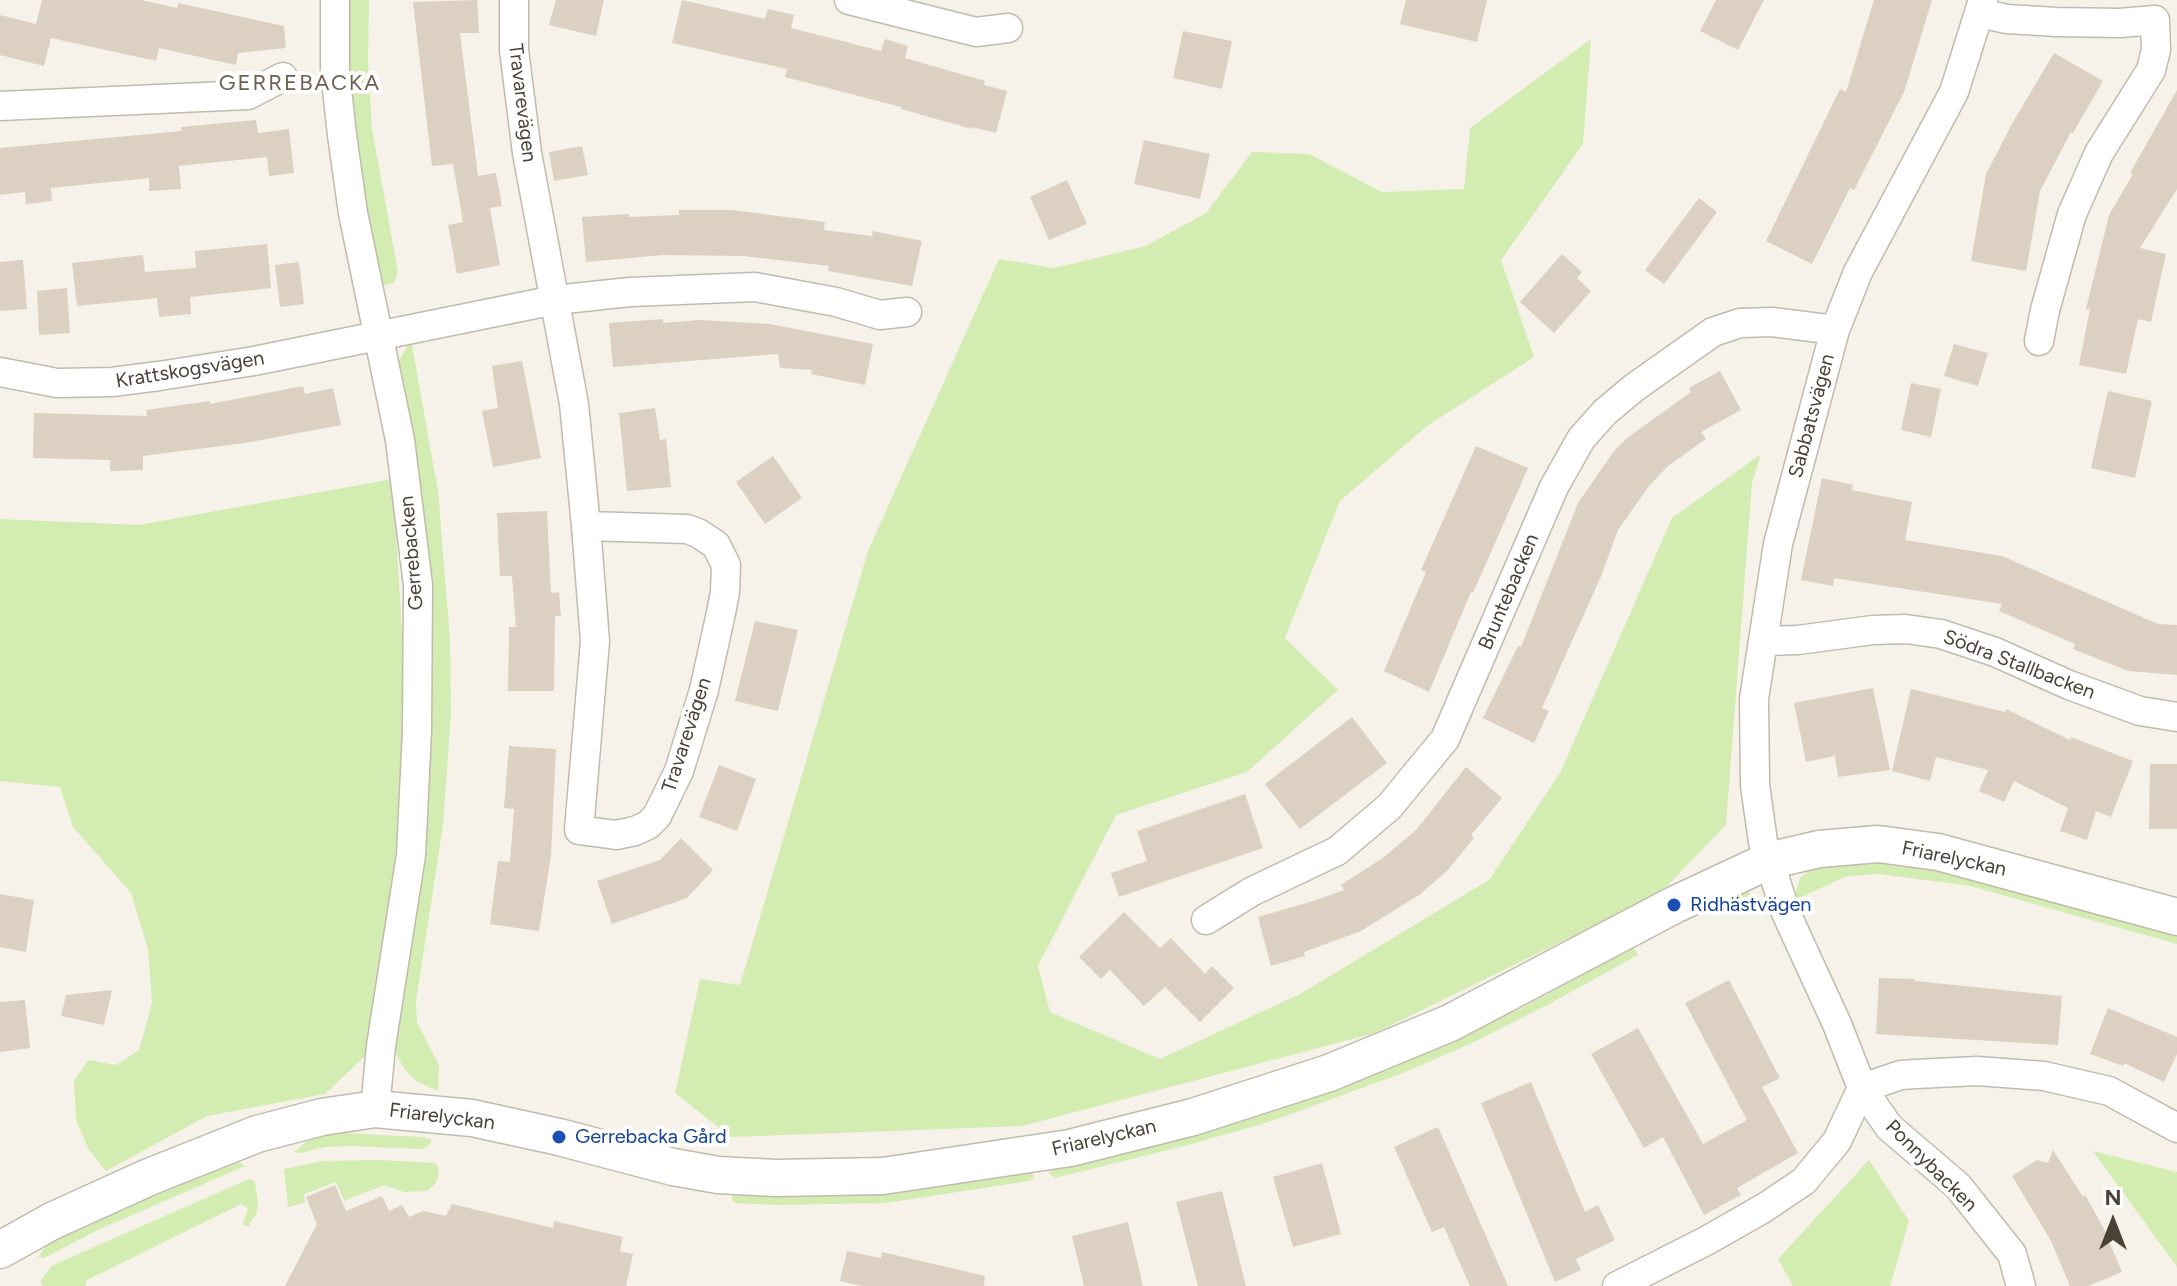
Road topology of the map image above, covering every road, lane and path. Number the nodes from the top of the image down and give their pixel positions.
1 (335, 0) edge
2 (514, 0) edge
3 (849, 0) edge
4 (1981, 6) edge
5 (2166, 18) edge
6 (1008, 28) dead end
7 (283, 77) dead end
8 (0, 106) edge
9 (555, 300) junction
10 (907, 312) dead end
11 (1835, 330) junction
12 (379, 335) junction
13 (2039, 341) dead end
14 (0, 372) edge
15 (586, 526) junction
16 (1763, 641) junction
17 (2177, 717) edge
18 (1768, 861) junction
19 (2177, 917) edge
20 (1206, 920) dead end
21 (1862, 1088) junction
22 (375, 1109) junction
23 (2177, 1128) edge
24 (0, 1250) edge
25 (1617, 1286) edge
26 (2021, 1286) edge

1 - 12 street, Gerrebacken
2 - 9 street, Travarevägen
3 - 6 street
4 - 5 street
4 - 11 street, Sabbatsvägen
5 - 13 street
7 - 8 street
9 - 10 street
9 - 12 street
9 - 15 street, Travarevägen
11 - 16 street, Sabbatsvägen
11 - 20 street, Bruntebacken
12 - 14 street, Krattskogsvägen
12 - 22 street, Gerrebacken
15 - 15 street, Travarevägen
16 - 17 street, Södra Stallbacken
16 - 18 street, Sabbatsvägen
18 - 19 street, Friarelyckan
18 - 21 street
18 - 22 street, Friarelyckan
21 - 23 street
21 - 25 street
21 - 26 street, Ponnybacken
22 - 24 street, Friarelyckan

